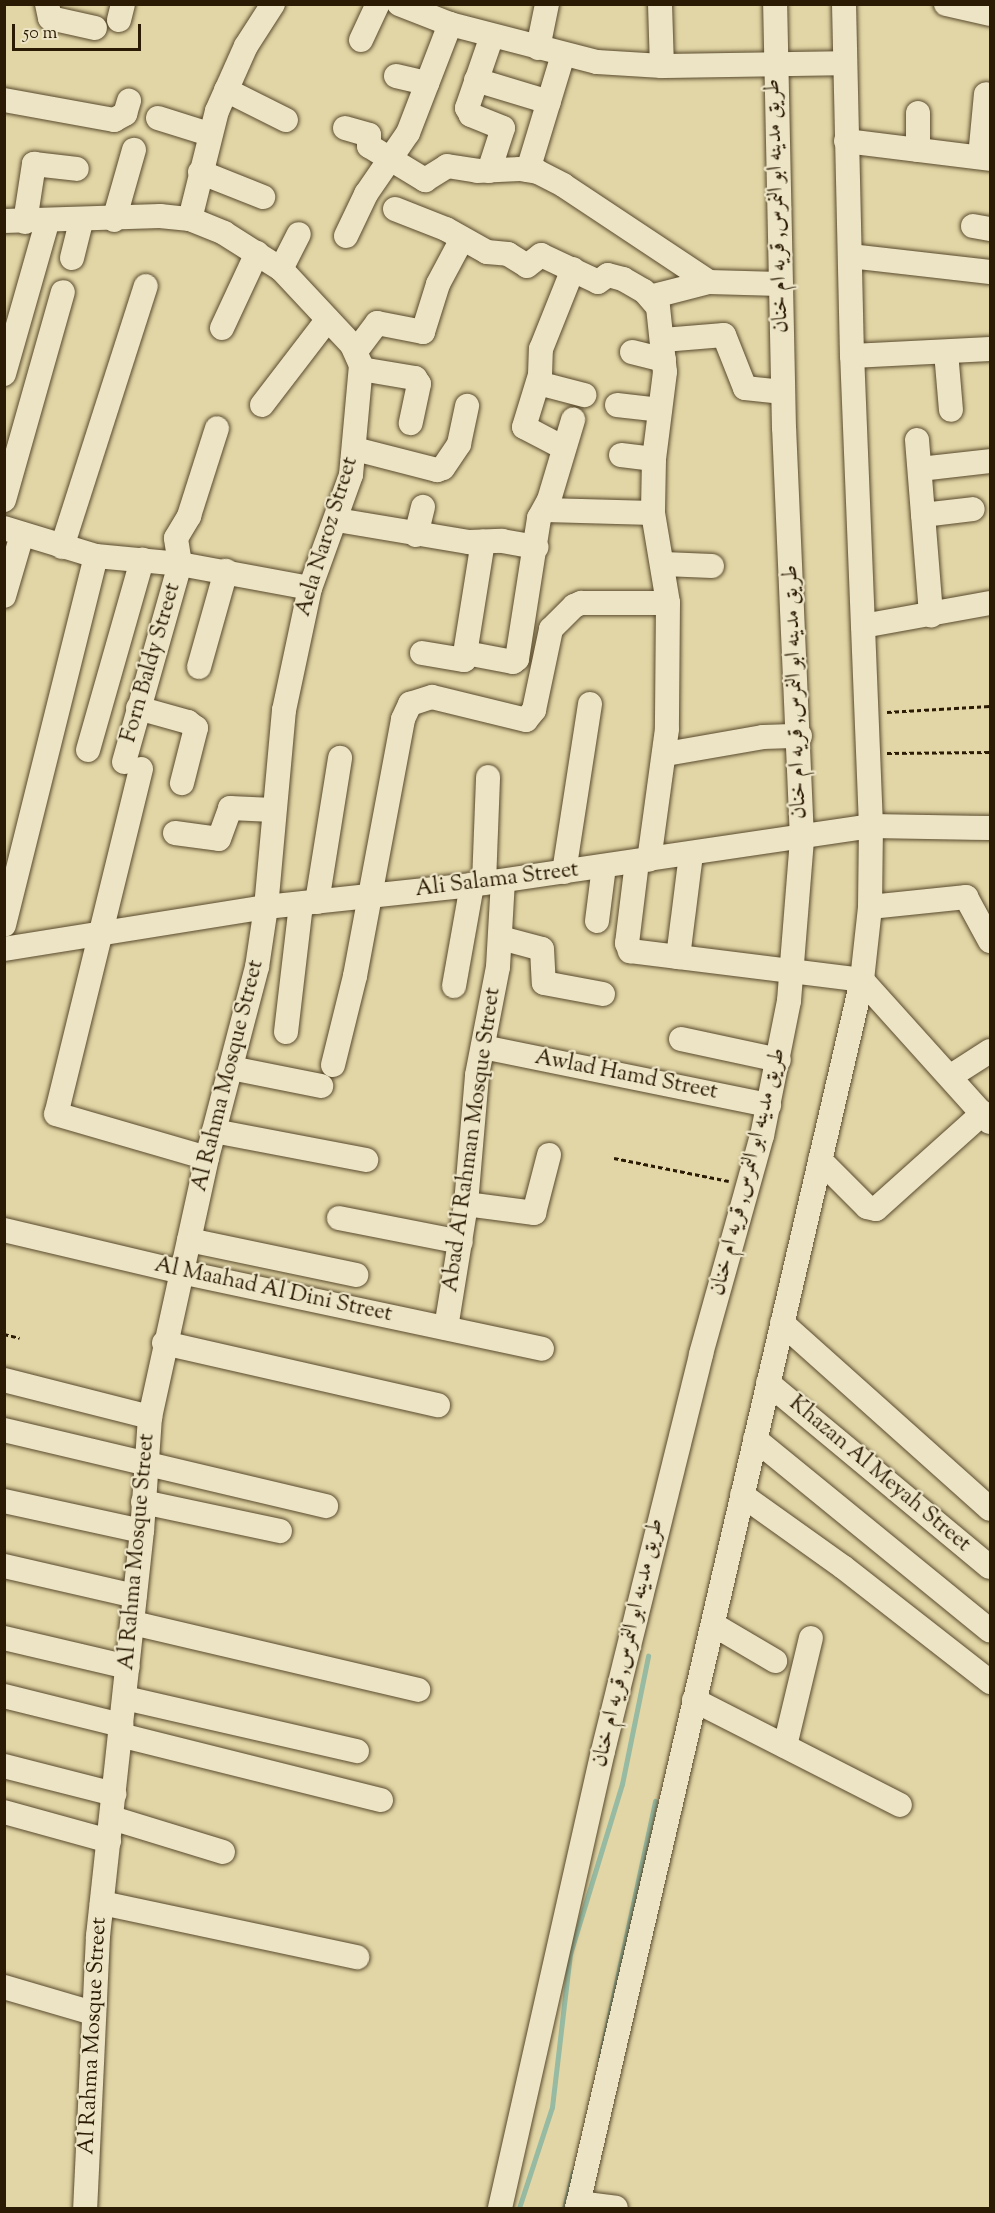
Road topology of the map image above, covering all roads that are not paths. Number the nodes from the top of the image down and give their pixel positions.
1 (47, 4) edge
2 (273, 4) edge
3 (378, 4) edge
4 (399, 4) edge
5 (547, 4) edge
6 (660, 4) edge
7 (775, 4) edge
8 (844, 4) edge
9 (946, 4) edge
10 (990, 14) edge
11 (450, 24) junction
12 (95, 28) dead end
13 (492, 36) junction
14 (361, 40) dead end
15 (538, 48) junction
16 (563, 55) junction
17 (844, 63) junction
18 (774, 64) junction
19 (662, 66) junction
20 (396, 76) dead end
21 (476, 80) junction
22 (427, 83) junction
23 (225, 90) junction
24 (986, 94) dead end
25 (4, 100) edge
26 (129, 101) dead end
27 (549, 102) junction
28 (918, 113) dead end
29 (158, 118) dead end
30 (286, 120) dead end
31 (345, 128) dead end
32 (209, 134) junction
33 (846, 141) junction
34 (134, 150) dead end
35 (918, 150) junction
36 (392, 158) junction
37 (985, 158) edge
38 (77, 169) dead end
39 (528, 170) junction
40 (489, 171) junction
41 (200, 172) junction
42 (263, 197) dead end
43 (395, 209) dead end
44 (190, 219) junction
45 (114, 220) junction
46 (81, 221) junction
47 (25, 222) edge
48 (299, 234) dead end
49 (346, 236) dead end
50 (462, 239) junction
51 (257, 254) junction
52 (850, 256) junction
53 (72, 258) dead end
54 (281, 269) junction
55 (573, 269) junction
56 (990, 272) edge
57 (709, 282) junction
58 (780, 284) junction
59 (146, 286) dead end
60 (63, 292) dead end
61 (650, 297) junction
62 (328, 319) junction
63 (222, 328) dead end
64 (990, 349) edge
65 (664, 350) junction
66 (632, 352) dead end
67 (946, 352) junction
68 (852, 356) junction
69 (359, 360) junction
70 (4, 374) edge
71 (538, 383) junction
72 (783, 392) junction
73 (584, 395) dead end
74 (262, 405) dead end
75 (617, 405) dead end
76 (467, 406) dead end
77 (660, 410) junction
78 (951, 410) dead end
79 (573, 420) dead end
80 (411, 423) dead end
81 (217, 428) dead end
82 (918, 440) dead end
83 (564, 448) junction
84 (355, 449) junction
85 (621, 454) dead end
86 (654, 459) junction
87 (990, 461) edge
88 (920, 469) junction
89 (4, 500) edge
90 (423, 507) dead end
91 (973, 508) dead end
92 (545, 510) junction
93 (653, 513) junction
94 (923, 515) junction
95 (337, 520) junction
96 (13, 532) edge
97 (416, 535) junction
98 (483, 542) junction
99 (62, 547) junction
100 (536, 547) junction
101 (96, 556) junction
102 (142, 560) junction
103 (180, 564) junction
104 (664, 564) junction
105 (712, 566) dead end
106 (226, 571) junction
107 (310, 588) junction
108 (4, 596) edge
109 (668, 603) junction
110 (990, 603) edge
111 (931, 615) junction
112 (864, 626) junction
113 (422, 653) dead end
114 (466, 653) junction
115 (200, 667) dead end
116 (590, 704) dead end
117 (138, 708) junction
118 (800, 736) junction
119 (88, 750) dead end
120 (666, 754) junction
121 (340, 758) dead end
122 (489, 777) dead end
123 (182, 783) dead end
124 (273, 810) junction
125 (871, 826) junction
126 (990, 828) edge
127 (175, 833) dead end
128 (802, 838) junction
129 (691, 854) junction
130 (643, 861) junction
131 (604, 866) junction
132 (564, 872) junction
133 (486, 883) junction
134 (370, 896) junction
135 (309, 903) junction
136 (870, 906) junction
137 (266, 907) junction
138 (597, 921) dead end
139 (4, 925) edge
140 (100, 935) junction
141 (501, 938) junction
142 (990, 941) edge
143 (4, 949) edge
144 (678, 957) junction
145 (792, 972) junction
146 (862, 980) junction
147 (454, 986) dead end
148 (603, 994) dead end
149 (286, 1032) dead end
150 (681, 1040) dead end
151 (483, 1047) junction
152 (989, 1054) edge
153 (779, 1060) junction
154 (333, 1065) dead end
155 (231, 1068) junction
156 (951, 1076) junction
157 (321, 1086) dead end
158 (769, 1105) junction
159 (987, 1117) edge
160 (214, 1131) junction
161 (549, 1155) dead end
162 (207, 1158) junction
163 (366, 1160) dead end
164 (820, 1160) junction
165 (466, 1204) junction
166 (339, 1218) dead end
167 (4, 1230) edge
168 (189, 1240) junction
169 (461, 1242) junction
170 (181, 1272) junction
171 (356, 1275) dead end
172 (782, 1323) junction
173 (446, 1328) junction
174 (164, 1343) junction
175 (542, 1349) dead end
176 (4, 1380) edge
177 (768, 1383) junction
178 (438, 1405) dead end
179 (150, 1417) junction
180 (4, 1430) edge
181 (755, 1439) junction
182 (146, 1464) junction
183 (742, 1495) junction
184 (4, 1501) edge
185 (143, 1502) junction
186 (326, 1506) dead end
187 (990, 1509) edge
188 (280, 1531) dead end
189 (142, 1532) junction
190 (4, 1566) edge
191 (990, 1567) edge
192 (135, 1596) junction
193 (133, 1623) junction
194 (714, 1625) junction
195 (990, 1630) edge
196 (4, 1638) edge
197 (812, 1638) dead end
198 (775, 1661) dead end
199 (128, 1667) junction
200 (990, 1682) edge
201 (418, 1690) dead end
202 (4, 1696) edge
203 (125, 1698) junction
204 (694, 1700) junction
205 (120, 1730) junction
206 (785, 1746) junction
207 (357, 1751) dead end
208 (4, 1766) edge
209 (381, 1800) dead end
210 (900, 1805) dead end
211 (4, 1812) edge
212 (112, 1818) junction
213 (223, 1852) dead end
214 (102, 1903) junction
215 (357, 1957) dead end
216 (4, 1987) edge
217 (93, 2013) junction
218 (578, 2206) edge
219 (85, 2208) edge
220 (500, 2208) edge
221 (616, 2208) edge

1 - 12 street
2 - 23 street
3 - 14 street
4 - 11 street
5 - 15 street
6 - 19 street
7 - 18 street, طريق مدينه ابو النمرس, قريه ام خنان
8 - 17 street
9 - 10 street
11 - 13 street
11 - 22 street
13 - 15 street
13 - 21 street
15 - 16 street
16 - 19 street
16 - 27 street
17 - 18 street
17 - 33 street
18 - 19 street
18 - 58 street, طريق مدينه ابو النمرس, قريه ام خنان
20 - 22 street
21 - 27 street
21 - 40 street
22 - 36 street
23 - 30 street
23 - 32 street
24 - 37 street
25 - 26 street
27 - 39 street
28 - 35 street
29 - 32 street
31 - 36 street
32 - 41 street
33 - 35 street
33 - 52 street
34 - 45 street
35 - 37 street
36 - 40 street
36 - 49 street
38 - 47 street
39 - 40 street
39 - 57 street
41 - 42 street
41 - 44 street
43 - 50 street
44 - 45 street
44 - 51 street
45 - 46 street
46 - 47 street
46 - 53 street
47 - 70 street
48 - 54 street
50 - 55 street
50 - 69 street
51 - 54 street
51 - 63 street
52 - 56 street
52 - 68 street
54 - 62 street
55 - 61 street
55 - 71 street
57 - 58 street
57 - 61 street
58 - 72 street, طريق مدينه ابو النمرس, قريه ام خنان
59 - 99 street
60 - 89 street
61 - 65 street
62 - 69 street
62 - 74 street
64 - 67 street
65 - 66 street
65 - 72 street
65 - 77 street
67 - 68 street
67 - 78 street
68 - 112 street
69 - 80 street
69 - 84 street, Aela Naroz Street
71 - 73 street
71 - 83 street
72 - 118 street, طريق مدينه ابو النمرس, قريه ام خنان
75 - 77 street
76 - 84 street
77 - 86 street
79 - 83 street
81 - 103 street
82 - 88 street
83 - 92 street
84 - 95 street, Aela Naroz Street
85 - 86 street
86 - 93 street
87 - 88 street
88 - 94 street
90 - 97 street
91 - 94 street
92 - 93 street
92 - 100 street
93 - 104 street
94 - 111 street
95 - 97 street
95 - 107 street, Aela Naroz Street
96 - 99 street
96 - 108 street
97 - 98 street
98 - 100 street
98 - 114 street
99 - 101 street
100 - 114 street
101 - 102 street
101 - 139 street
102 - 103 street
102 - 119 street
103 - 106 street
103 - 117 street, Forn Baldy Street
104 - 105 street
104 - 109 street
106 - 107 street
106 - 115 street
107 - 124 street, Aela Naroz Street
109 - 120 street
109 - 134 street
110 - 111 street
111 - 112 street
112 - 125 street
113 - 114 street
116 - 132 street
117 - 123 street
117 - 140 street, Forn Baldy Street
118 - 120 street
118 - 128 street, طريق مدينه ابو النمرس, قريه ام خنان
120 - 130 street
121 - 135 street
122 - 133 street
124 - 127 street
124 - 137 street, Aela Naroz Street
125 - 126 street, Ali Salama Street
125 - 128 street, Ali Salama Street
125 - 136 street
128 - 129 street, Ali Salama Street
128 - 145 street, طريق مدينه ابو النمرس, قريه ام خنان
129 - 130 street, Ali Salama Street
129 - 144 street
130 - 131 street, Ali Salama Street
130 - 144 street
131 - 132 street, Ali Salama Street
131 - 138 street
132 - 133 street, Ali Salama Street
133 - 134 street, Ali Salama Street
133 - 141 street, Abad Al Rahman Mosque Street
133 - 147 street
134 - 135 street, Ali Salama Street
134 - 154 street
135 - 137 street, Ali Salama Street
135 - 149 street
136 - 142 street
136 - 146 street
137 - 140 street, Ali Salama Street
137 - 155 street, Al Rahma Mosque Street
140 - 143 street, Ali Salama Street
140 - 162 street, Forn Baldy Street
141 - 148 street
141 - 151 street, Abad Al Rahman Mosque Street
144 - 145 street
145 - 146 street
145 - 153 street, طريق مدينه ابو النمرس, قريه ام خنان
146 - 156 street
146 - 164 street
150 - 153 street
151 - 158 street, Awlad Hamd Street
151 - 165 street, Abad Al Rahman Mosque Street
152 - 156 street
153 - 158 street, طريق مدينه ابو النمرس, قريه ام خنان
155 - 157 street
155 - 160 street, Al Rahma Mosque Street
156 - 159 street
158 - 220 street, طريق مدينه ابو النمرس, قريه ام خنان
159 - 164 street
160 - 162 street, Al Rahma Mosque Street
160 - 163 street
161 - 165 street
162 - 168 street, Al Rahma Mosque Street
164 - 172 street
165 - 169 street, Abad Al Rahman Mosque Street
166 - 169 street
167 - 170 street, Al Maahad Al Dini Street
168 - 170 street, Al Rahma Mosque Street
168 - 171 street
169 - 173 street, Abad Al Rahman Mosque Street
170 - 173 street, Al Maahad Al Dini Street
170 - 174 street, Al Rahma Mosque Street
172 - 177 street
172 - 187 street
173 - 175 street, Al Maahad Al Dini Street
174 - 178 street
174 - 179 street, Al Rahma Mosque Street
176 - 179 street
177 - 181 street
177 - 191 street, Khazan Al Meyah Street
179 - 182 street, Al Rahma Mosque Street
180 - 182 street
181 - 183 street
181 - 195 street
182 - 185 street, Al Rahma Mosque Street
182 - 186 street
183 - 194 street
183 - 200 street
184 - 189 street
185 - 188 street
185 - 189 street, Al Rahma Mosque Street
189 - 192 street, Al Rahma Mosque Street
190 - 192 street
192 - 193 street, Al Rahma Mosque Street
193 - 199 street, Al Rahma Mosque Street
193 - 201 street
194 - 198 street
194 - 204 street
196 - 199 street
197 - 206 street
199 - 203 street, Al Rahma Mosque Street
202 - 205 street
203 - 205 street, Al Rahma Mosque Street
203 - 207 street
204 - 206 street
204 - 218 street
205 - 209 street
205 - 212 street, Al Rahma Mosque Street
206 - 210 street
208 - 212 street
211 - 212 street
212 - 213 street
212 - 214 street, Al Rahma Mosque Street
214 - 215 street
214 - 217 street, Al Rahma Mosque Street
216 - 217 street
217 - 219 street, Al Rahma Mosque Street
218 - 221 street

